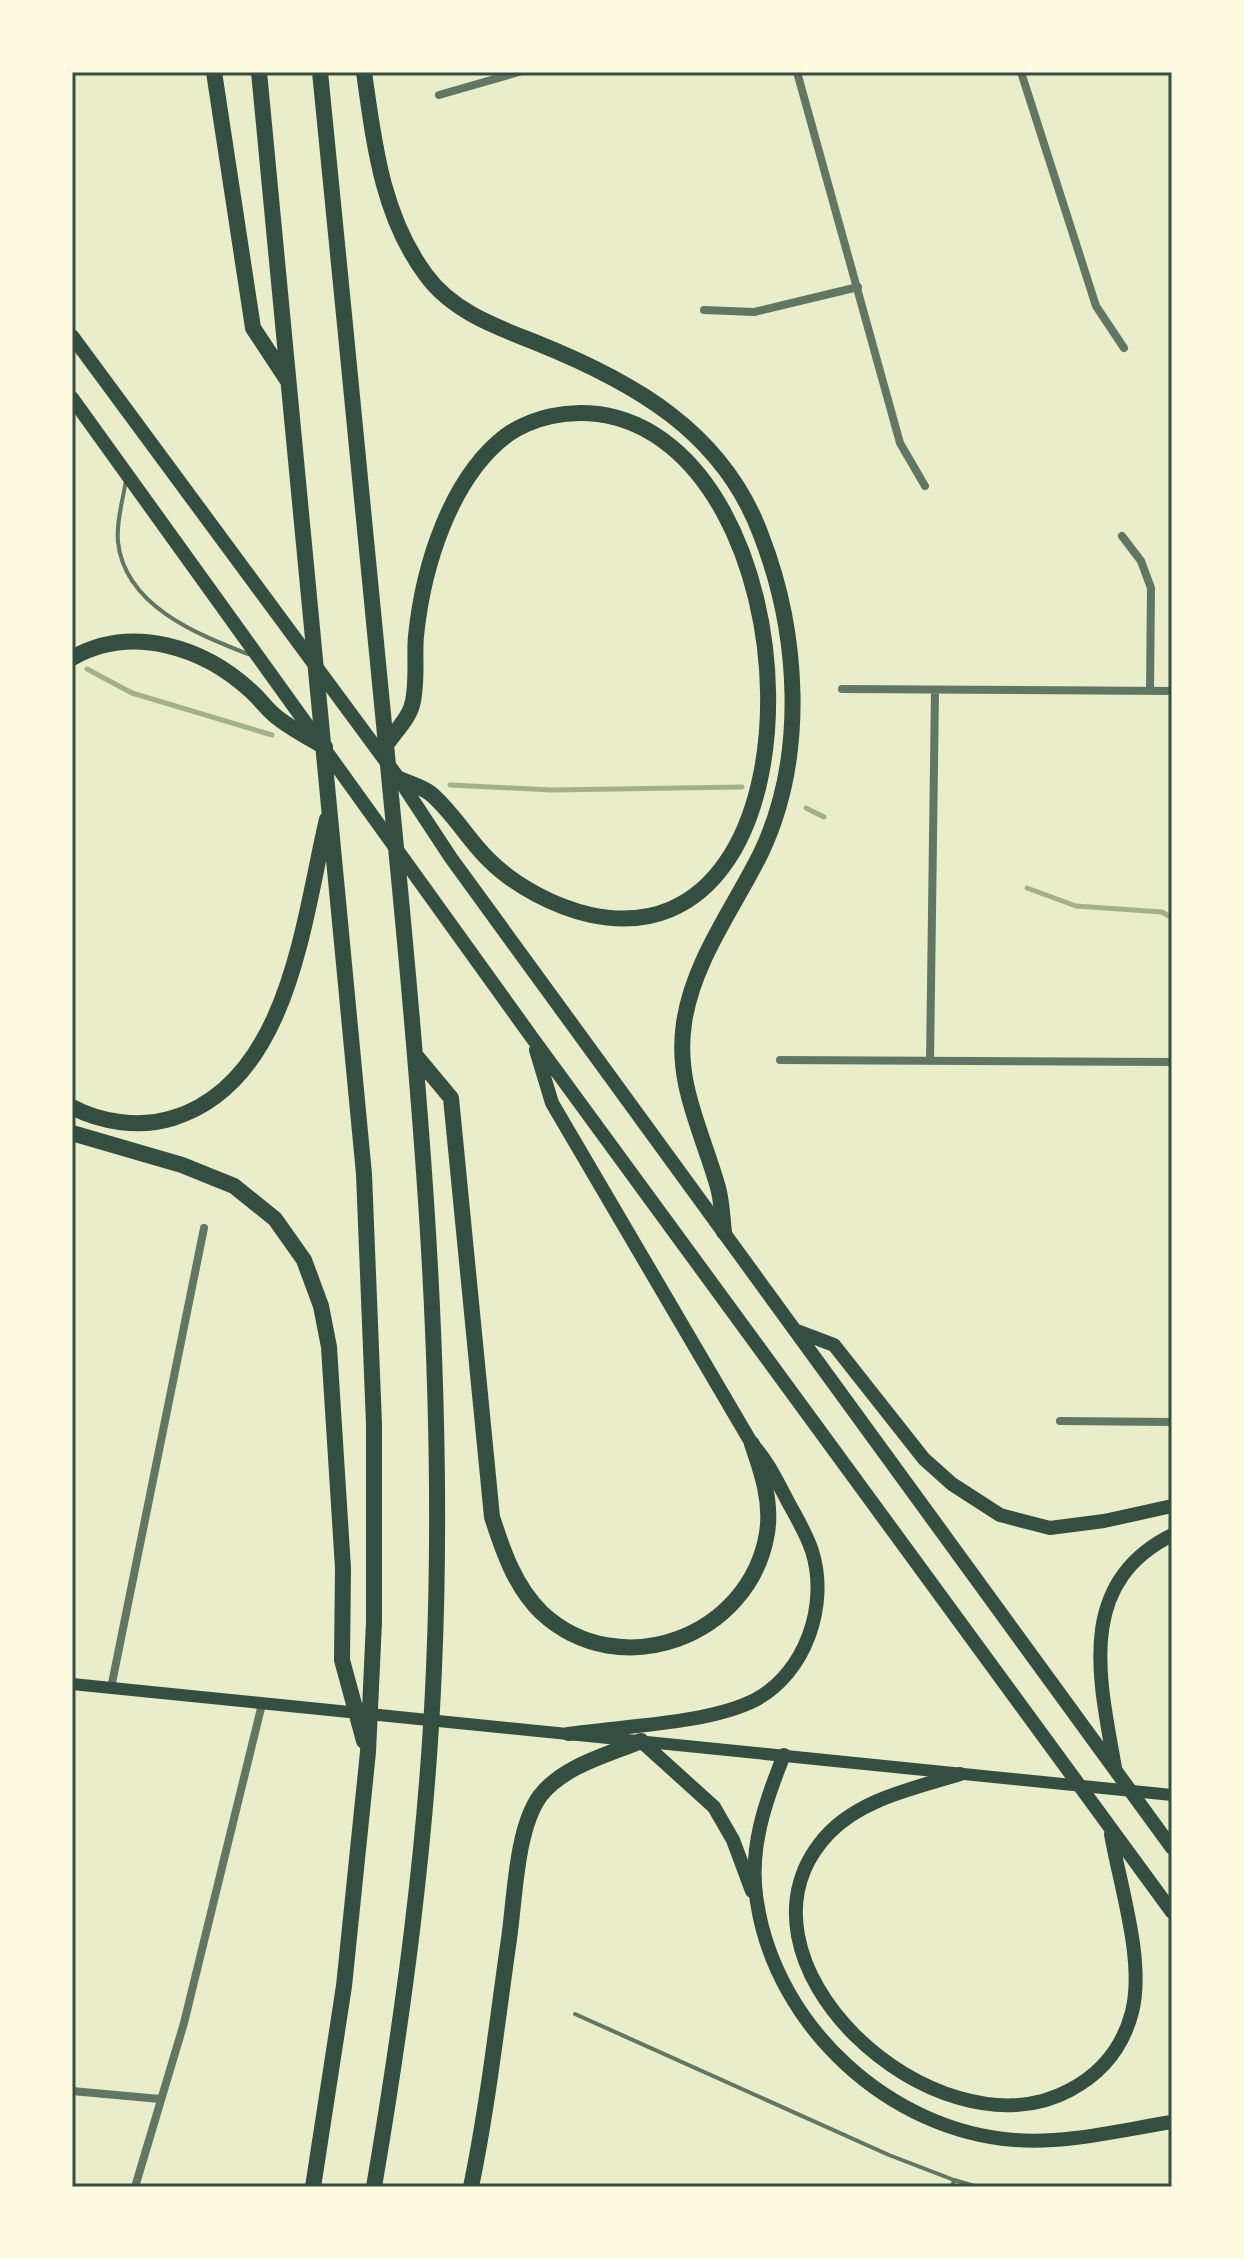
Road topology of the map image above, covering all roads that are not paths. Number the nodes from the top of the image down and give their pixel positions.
1 (214, 72) edge
2 (259, 72) edge
3 (320, 72) edge
4 (364, 72) edge
5 (519, 72) edge
6 (797, 72) edge
7 (1021, 72) edge
8 (439, 95) dead end
9 (858, 287) junction
10 (704, 310) dead end
11 (72, 336) edge
12 (1124, 348) dead end
13 (289, 382) junction
14 (72, 398) edge
15 (127, 474) junction
16 (925, 486) dead end
17 (1122, 536) dead end
18 (257, 657) junction
19 (72, 658) edge
20 (842, 689) dead end
21 (935, 690) junction
22 (1150, 691) junction
23 (1172, 691) edge
24 (325, 747) junction
25 (387, 751) junction
26 (399, 779) junction
27 (330, 807) junction
28 (533, 1039) junction
29 (416, 1056) junction
30 (780, 1060) dead end
31 (930, 1061) junction
32 (1172, 1062) edge
33 (72, 1107) edge
34 (72, 1133) edge
35 (204, 1228) dead end
36 (724, 1232) junction
37 (796, 1330) junction
38 (1060, 1421) dead end
39 (1172, 1422) edge
40 (752, 1444) junction
41 (1172, 1506) edge
42 (1172, 1535) edge
43 (72, 1684) edge
44 (111, 1688) junction
45 (262, 1704) junction
46 (568, 1734) junction
47 (641, 1741) junction
48 (368, 1752) junction
49 (784, 1755) junction
50 (1116, 1772) junction
51 (960, 1774) junction
52 (1168, 1794) edge
53 (1111, 1829) junction
54 (1172, 1848) edge
55 (756, 1901) junction
56 (1172, 1912) edge
57 (575, 2014) dead end
58 (72, 2091) edge
59 (160, 2099) junction
60 (1172, 2122) edge
61 (954, 2180) junction
62 (135, 2187) edge
63 (313, 2187) edge
64 (374, 2187) edge
65 (471, 2187) edge
66 (952, 2187) edge
67 (978, 2187) edge

1 - 13 highway
2 - 13 highway
3 - 25 highway
4 - 36 highway
5 - 8 street
6 - 9 street
7 - 12 street
9 - 10 street
9 - 16 street
11 - 26 highway
13 - 27 highway
14 - 15 highway
15 - 18 highway
15 - 18 lane
17 - 22 street
18 - 24 highway
19 - 24 highway
20 - 21 street
21 - 22 street
21 - 31 street
22 - 23 street
24 - 28 highway
25 - 26 highway
25 - 29 highway
26 - 36 highway
27 - 33 highway
27 - 48 highway
28 - 40 highway
28 - 53 highway
29 - 40 highway
29 - 64 highway
30 - 31 street
31 - 32 street
34 - 48 highway
35 - 44 street
36 - 37 highway
37 - 41 highway
37 - 50 highway
38 - 39 street
40 - 46 highway
42 - 50 highway
43 - 44 main road
44 - 45 main road
45 - 46 main road
45 - 59 street
46 - 47 main road
47 - 49 main road
47 - 55 highway
47 - 65 highway
48 - 63 highway
49 - 51 main road
49 - 55 highway
50 - 54 highway
51 - 52 main road
51 - 53 highway
53 - 56 highway
55 - 60 highway
57 - 61 lane
58 - 59 street
59 - 62 street
61 - 66 lane
61 - 67 lane

